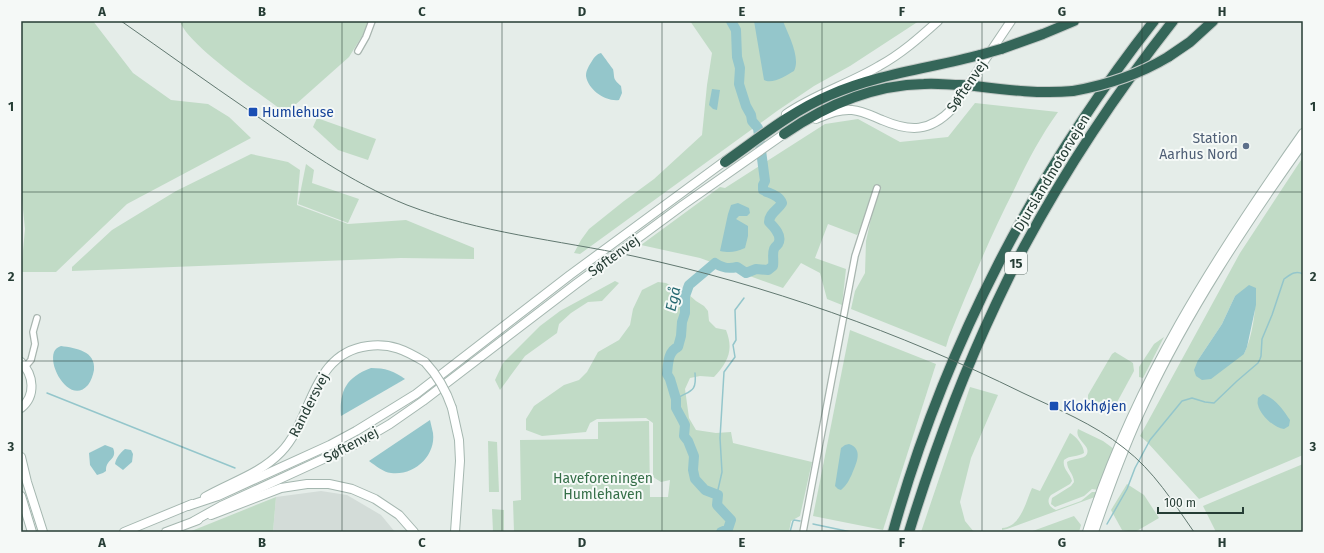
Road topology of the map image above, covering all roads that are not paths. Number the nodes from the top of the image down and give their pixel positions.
1 (372, 21) edge
2 (938, 21) edge
3 (1011, 21) edge
4 (1074, 21) edge
5 (1154, 21) edge
6 (1173, 21) edge
7 (1213, 21) edge
8 (358, 51) dead end
9 (780, 120) junction
10 (1303, 133) edge
11 (784, 134) junction
12 (1303, 143) edge
13 (725, 162) joint
14 (877, 188) dead end
15 (37, 318) dead end
16 (23, 365) edge
17 (21, 408) edge
18 (21, 458) edge
19 (21, 496) edge
20 (188, 506) junction
21 (194, 521) junction
22 (32, 532) edge
23 (42, 532) edge
24 (124, 532) edge
25 (166, 532) edge
26 (414, 532) edge
27 (455, 532) edge
28 (803, 532) edge
29 (893, 532) edge
30 (909, 532) edge
31 (1087, 532) edge
32 (1094, 532) edge

1 - 8 street
2 - 9 main road
3 - 11 main road, Søftenvej
4 - 9 highway, bridge
5 - 29 highway, Djurslandmotorvejen / 15
6 - 30 highway, Djurslandmotorvejen / 15
7 - 11 highway, bridge
9 - 13 highway
10 - 31 main road
11 - 21 main road, Søftenvej
12 - 32 main road
13 - 20 main road, Søftenvej
14 - 28 street
15 - 16 street
16 - 17 main road
18 - 23 main road
19 - 22 main road
20 - 24 main road, Randersvej
20 - 27 main road, Randersvej, bridge
21 - 25 main road
21 - 26 main road

